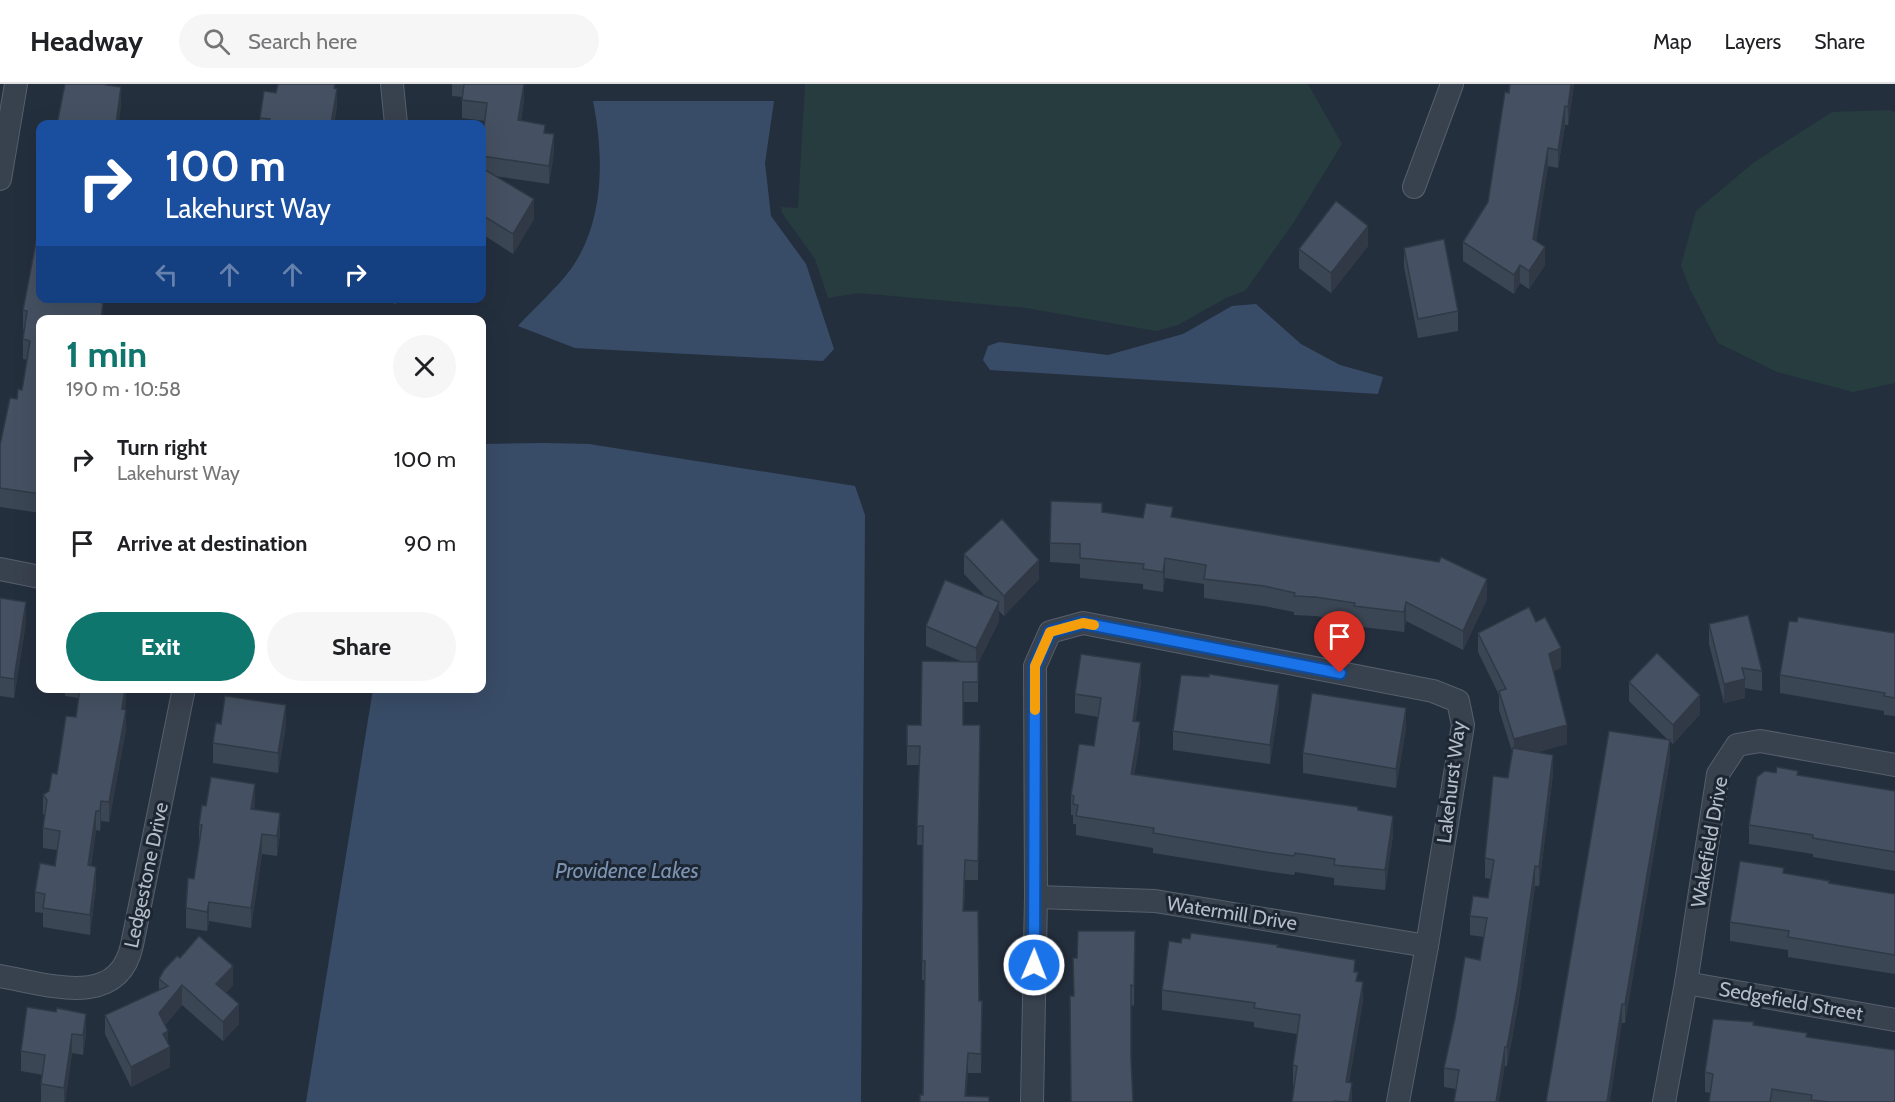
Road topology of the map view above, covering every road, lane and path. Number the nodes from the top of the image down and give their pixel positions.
1 (16, 84) edge
2 (392, 84) edge
3 (1452, 84) edge
4 (396, 120) edge
5 (0, 179) edge
6 (1414, 187) dead end
7 (0, 569) edge
8 (36, 576) edge
9 (183, 693) edge
10 (1895, 765) edge
11 (1036, 897) junction
12 (1427, 946) junction
13 (0, 976) edge
14 (1686, 983) junction
15 (1895, 1020) edge
16 (1032, 1102) edge
17 (1398, 1102) edge
18 (1664, 1102) edge

1 - 5 street
2 - 4 street
3 - 6 street
7 - 8 street
9 - 13 street, Ledgestone Drive
10 - 14 street, Wakefield Drive
11 - 12 street, Watermill Drive
11 - 12 street, Lakehurst Way
11 - 16 street, Lakehurst Way
12 - 17 street, Lakehurst Way
14 - 15 street, Sedgefield Street
14 - 18 street, Wakefield Drive

